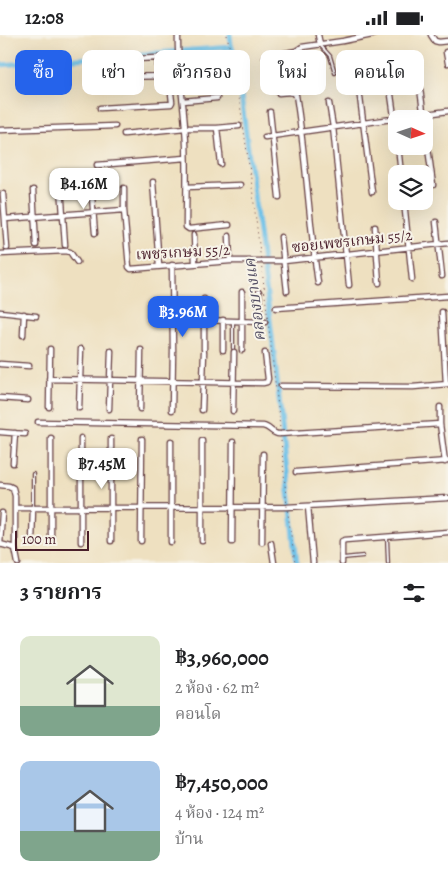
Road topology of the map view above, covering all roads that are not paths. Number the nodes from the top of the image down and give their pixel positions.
1 (178, 35) edge
2 (318, 35) edge
3 (372, 35) edge
4 (431, 35) edge
5 (448, 41) edge
6 (320, 44) junction
7 (178, 50) edge
8 (298, 50) edge
9 (446, 53) dead end
10 (448, 63) edge
11 (335, 73) dead end
12 (170, 95) edge
13 (182, 95) edge
14 (296, 95) edge
15 (360, 95) edge
16 (391, 95) edge
17 (421, 95) edge
18 (217, 98) dead end
19 (183, 101) junction
20 (329, 103) dead end
21 (100, 108) dead end
22 (394, 110) edge
23 (423, 110) edge
24 (448, 111) edge
25 (270, 112) dead end
26 (433, 114) edge
27 (388, 120) edge
28 (364, 123) junction
29 (115, 125) dead end
30 (239, 126) dead end
31 (333, 127) junction
32 (218, 128) junction
33 (185, 129) junction
34 (0, 130) edge
35 (302, 131) junction
36 (124, 134) dead end
37 (272, 136) junction
38 (265, 137) dead end
39 (186, 158) junction
40 (221, 164) dead end
41 (97, 165) dead end
42 (153, 182) dead end
43 (91, 185) dead end
44 (240, 185) dead end
45 (62, 186) dead end
46 (187, 187) junction
47 (124, 188) dead end
48 (32, 190) dead end
49 (372, 192) dead end
50 (3, 194) dead end
51 (279, 197) dead end
52 (124, 210) junction
53 (405, 210) edge
54 (93, 212) junction
55 (64, 214) junction
56 (34, 217) junction
57 (5, 219) junction
58 (436, 222) dead end
59 (229, 225) dead end
60 (375, 227) dead end
61 (95, 233) dead end
62 (194, 235) dead end
63 (229, 236) dead end
64 (281, 237) dead end
65 (448, 243) edge
66 (438, 244) junction
67 (36, 245) dead end
68 (65, 245) dead end
69 (6, 248) dead end
70 (409, 248) junction
71 (377, 251) junction
72 (0, 254) edge
73 (346, 254) junction
74 (314, 258) junction
75 (77, 261) dead end
76 (230, 261) junction
77 (262, 261) joint
78 (284, 261) junction
79 (195, 263) junction
80 (172, 265) junction
81 (159, 266) junction
82 (442, 276) dead end
83 (412, 279) dead end
84 (318, 283) dead end
85 (380, 283) dead end
86 (349, 285) dead end
87 (287, 291) dead end
88 (242, 292) dead end
89 (260, 292) dead end
90 (448, 296) edge
91 (204, 299) dead end
92 (276, 308) dead end
93 (0, 311) edge
94 (442, 312) dead end
95 (24, 314) junction
96 (36, 316) dead end
97 (172, 319) junction
98 (205, 320) junction
99 (223, 320) junction
100 (233, 321) junction
101 (242, 321) junction
102 (23, 335) dead end
103 (50, 349) dead end
104 (80, 349) dead end
105 (141, 350) dead end
106 (223, 350) dead end
107 (234, 350) joint
108 (242, 350) dead end
109 (111, 351) dead end
110 (265, 353) dead end
111 (0, 364) edge
112 (29, 366) dead end
113 (49, 379) junction
114 (80, 379) junction
115 (110, 380) junction
116 (140, 380) junction
117 (172, 381) junction
118 (203, 381) junction
119 (233, 382) junction
120 (447, 384) edge
121 (281, 386) dead end
122 (0, 398) edge
123 (28, 400) dead end
124 (49, 407) dead end
125 (440, 407) dead end
126 (79, 408) dead end
127 (109, 409) dead end
128 (140, 409) dead end
129 (172, 410) dead end
130 (202, 411) dead end
131 (233, 411) dead end
132 (38, 422) dead end
133 (440, 424) junction
134 (0, 432) edge
135 (15, 433) junction
136 (25, 434) dead end
137 (51, 438) dead end
138 (81, 438) dead end
139 (111, 439) dead end
140 (142, 439) dead end
141 (171, 441) dead end
142 (202, 441) dead end
143 (233, 442) dead end
144 (263, 454) dead end
145 (446, 462) edge
146 (13, 463) dead end
147 (296, 472) dead end
148 (33, 474) dead end
149 (0, 485) edge
150 (448, 497) edge
151 (308, 506) junction
152 (18, 508) dead end
153 (33, 508) junction
154 (51, 508) junction
155 (81, 508) junction
156 (111, 508) junction
157 (141, 508) junction
158 (171, 508) junction
159 (202, 508) junction
160 (232, 508) junction
161 (263, 508) junction
162 (2, 513) dead end
163 (448, 533) edge
164 (387, 537) junction
165 (111, 541) dead end
166 (141, 541) dead end
167 (171, 541) dead end
168 (202, 541) dead end
169 (262, 541) dead end
170 (51, 542) dead end
171 (81, 542) dead end
172 (232, 542) dead end
173 (32, 543) dead end
174 (271, 543) dead end
175 (0, 544) edge
176 (15, 548) junction
177 (363, 556) dead end
178 (342, 561) edge
179 (18, 563) edge
180 (274, 563) edge
181 (313, 563) edge
182 (388, 563) edge

1 - 7 street
2 - 6 street
3 - 6 street
4 - 5 street
6 - 8 street
6 - 11 lane
9 - 10 street
12 - 21 street
13 - 19 street
14 - 35 street
15 - 28 street
16 - 22 street
17 - 23 street
18 - 19 street
19 - 33 street
20 - 31 street
24 - 26 street
25 - 37 street
27 - 28 street
28 - 31 street
28 - 49 street
29 - 34 street
30 - 32 street
31 - 35 street
31 - 73 street
32 - 33 street
32 - 40 street
33 - 36 street
33 - 39 street
35 - 37 street
35 - 74 street
37 - 38 street
37 - 51 street
39 - 41 street
39 - 46 street
42 - 81 street
43 - 54 street
44 - 46 street
45 - 55 street
46 - 59 street
47 - 52 street, เพชรเกษม 55/2
48 - 56 street
50 - 57 street
52 - 54 street
52 - 81 street, เพชรเกษม 55/2
53 - 70 street
54 - 55 street
54 - 61 street
55 - 56 street
55 - 68 street
56 - 57 street
56 - 67 street
57 - 69 street
58 - 66 street
60 - 71 street
62 - 79 street
63 - 76 street
64 - 78 street
65 - 66 street, ซอยเพชรเกษม 55/2
66 - 70 street, ซอยเพชรเกษม 55/2
66 - 82 street
70 - 71 street, ซอยเพชรเกษม 55/2
70 - 83 street
71 - 73 street, ซอยเพชรเกษม 55/2
71 - 85 street
72 - 75 street
73 - 74 street, ซอยเพชรเกษม 55/2
73 - 86 street
74 - 78 street, ซอยเพชรเกษม 55/2
74 - 84 street
76 - 77 street, เพชรเกษม 55/2
76 - 79 street, เพชรเกษม 55/2
77 - 78 street, ซอยเพชรเกษม 55/2
78 - 87 street
79 - 80 street, เพชรเกษม 55/2
80 - 81 street, เพชรเกษม 55/2
80 - 97 street
88 - 101 street
89 - 101 street
90 - 92 street
91 - 98 street
93 - 95 street
94 - 120 street
95 - 96 street
95 - 102 street
97 - 98 street
97 - 117 street
98 - 99 street
98 - 118 street
99 - 100 street
99 - 106 street
100 - 101 street
100 - 107 lane
101 - 108 street
103 - 113 street
104 - 114 street
105 - 116 street
107 - 119 street
109 - 115 street
110 - 119 street
111 - 112 street
113 - 114 street
113 - 124 street
114 - 115 street
114 - 126 street
115 - 116 street
115 - 127 street
116 - 117 street
116 - 128 street
117 - 118 street
117 - 129 street
118 - 119 street
118 - 130 street
119 - 131 street
120 - 121 street
122 - 123 street
125 - 133 street
132 - 133 street, bridge
133 - 145 street
134 - 135 street
135 - 136 street
135 - 146 street
137 - 154 street
138 - 155 street
139 - 156 street
140 - 157 street
141 - 158 street
142 - 159 street
143 - 160 street
144 - 161 street
145 - 147 street
148 - 153 lane
149 - 176 street
150 - 151 street
151 - 161 street
151 - 181 street
152 - 153 street
153 - 154 street
153 - 173 street
154 - 155 street
154 - 170 street
155 - 156 street
155 - 171 street
156 - 157 street
156 - 165 street
157 - 158 street
157 - 166 street
158 - 159 street
158 - 167 street
159 - 160 street
159 - 168 street
160 - 161 street
160 - 172 street
161 - 169 street
162 - 175 street
163 - 164 street
164 - 178 street
164 - 182 lane
174 - 180 street
175 - 176 street
176 - 179 street
177 - 178 lane

